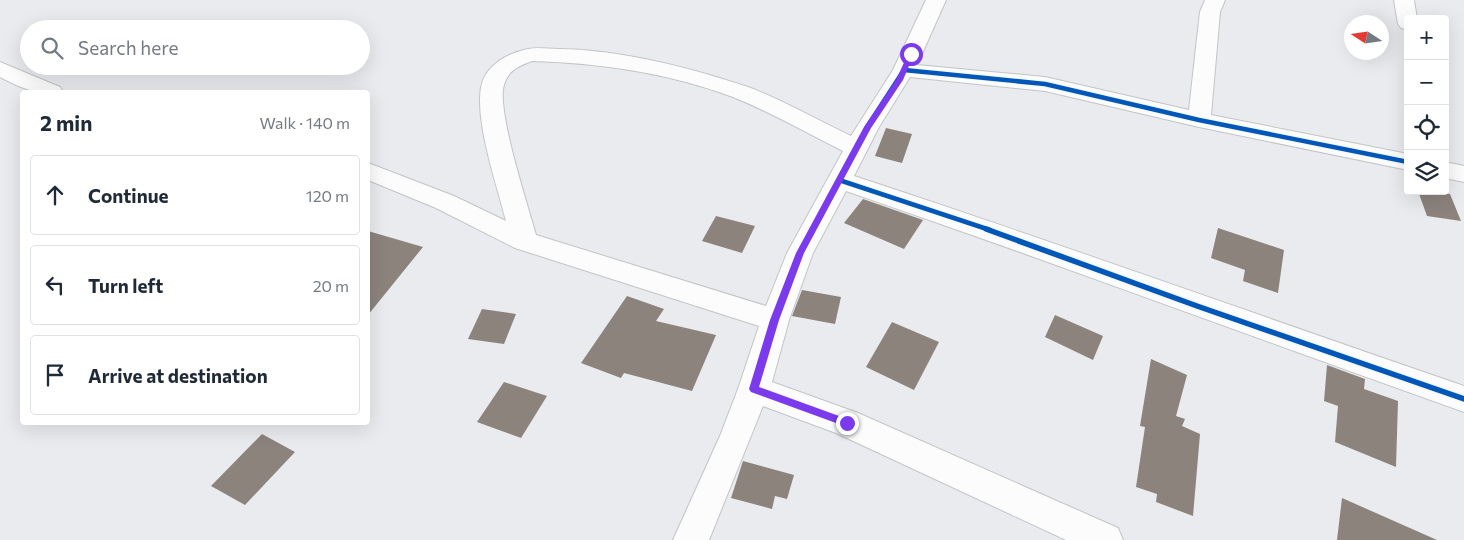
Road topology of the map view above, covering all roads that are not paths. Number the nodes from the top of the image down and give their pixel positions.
1 (936, 0) edge
2 (1215, 0) edge
3 (1404, 0) edge
4 (1406, 15) edge
5 (0, 68) edge
6 (904, 70) junction
7 (46, 90) edge
8 (1199, 120) junction
9 (857, 148) junction
10 (1404, 161) edge
11 (1449, 171) edge
12 (370, 173) edge
13 (1464, 174) edge
14 (839, 180) junction
15 (524, 241) junction
16 (775, 320) junction
17 (754, 389) junction
18 (1464, 398) edge
19 (691, 540) edge
20 (1105, 540) edge

1 - 6 street
2 - 8 street
3 - 4 street
5 - 7 street
6 - 8 street
6 - 9 street
8 - 10 street
9 - 14 street
9 - 15 street
11 - 13 street
12 - 15 street
14 - 16 street
14 - 18 street
15 - 16 street
16 - 17 street
17 - 19 street
17 - 20 street

